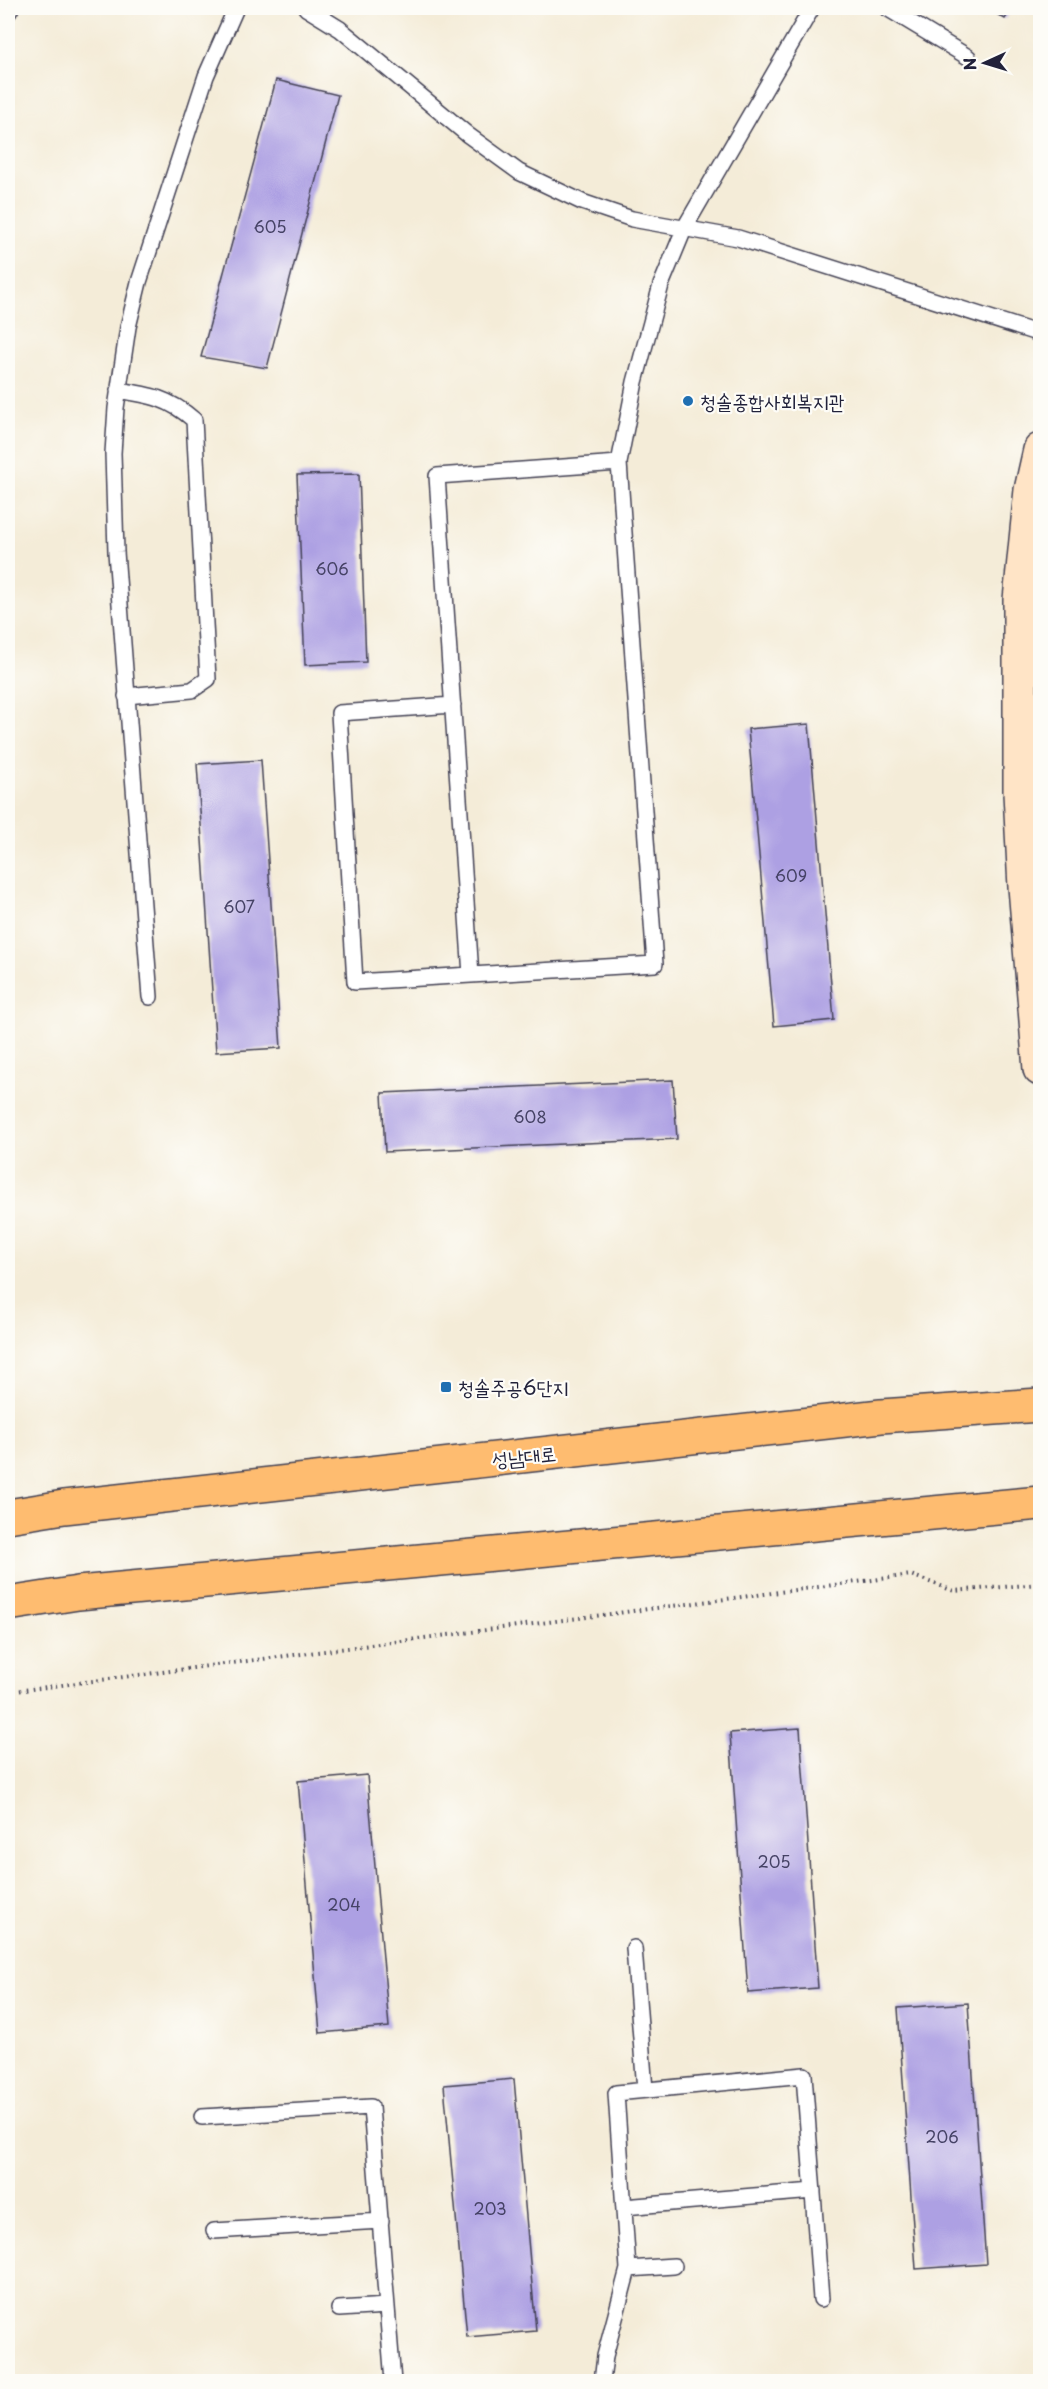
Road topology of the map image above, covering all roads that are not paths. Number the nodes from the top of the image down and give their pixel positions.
1 (11, 8) edge
2 (236, 8) edge
3 (306, 8) edge
4 (812, 8) edge
5 (887, 8) edge
6 (8, 13) edge
7 (968, 57) dead end
8 (685, 227) junction
9 (1041, 334) edge
10 (118, 390) junction
11 (1041, 450) edge
12 (619, 463) junction
13 (126, 696) junction
14 (453, 705) junction
15 (471, 975) junction
16 (150, 997) dead end
17 (1041, 1070) edge
18 (1041, 1404) edge
19 (1041, 1503) edge
20 (8, 1516) edge
21 (8, 1604) edge
22 (634, 1948) dead end
23 (645, 2090) junction
24 (202, 2117) dead end
25 (813, 2191) junction
26 (624, 2207) junction
27 (381, 2221) junction
28 (214, 2231) dead end
29 (674, 2266) dead end
30 (628, 2269) junction
31 (821, 2299) dead end
32 (387, 2306) junction
33 (339, 2309) dead end
34 (393, 2382) edge
35 (602, 2382) edge

1 - 6 lane
2 - 10 lane
3 - 8 lane
4 - 8 lane
5 - 7 lane
8 - 9 lane
8 - 12 lane
10 - 13 lane
10 - 13 lane
11 - 17 main road
12 - 14 lane
12 - 15 lane
13 - 16 lane
14 - 15 lane
14 - 15 lane
18 - 20 main road, 성남대로
19 - 21 main road
22 - 23 lane
23 - 25 lane
23 - 26 lane
24 - 27 lane
25 - 26 lane
25 - 31 lane
26 - 30 lane
27 - 28 lane
27 - 32 lane
29 - 30 lane
30 - 35 lane
32 - 33 lane
32 - 34 lane

